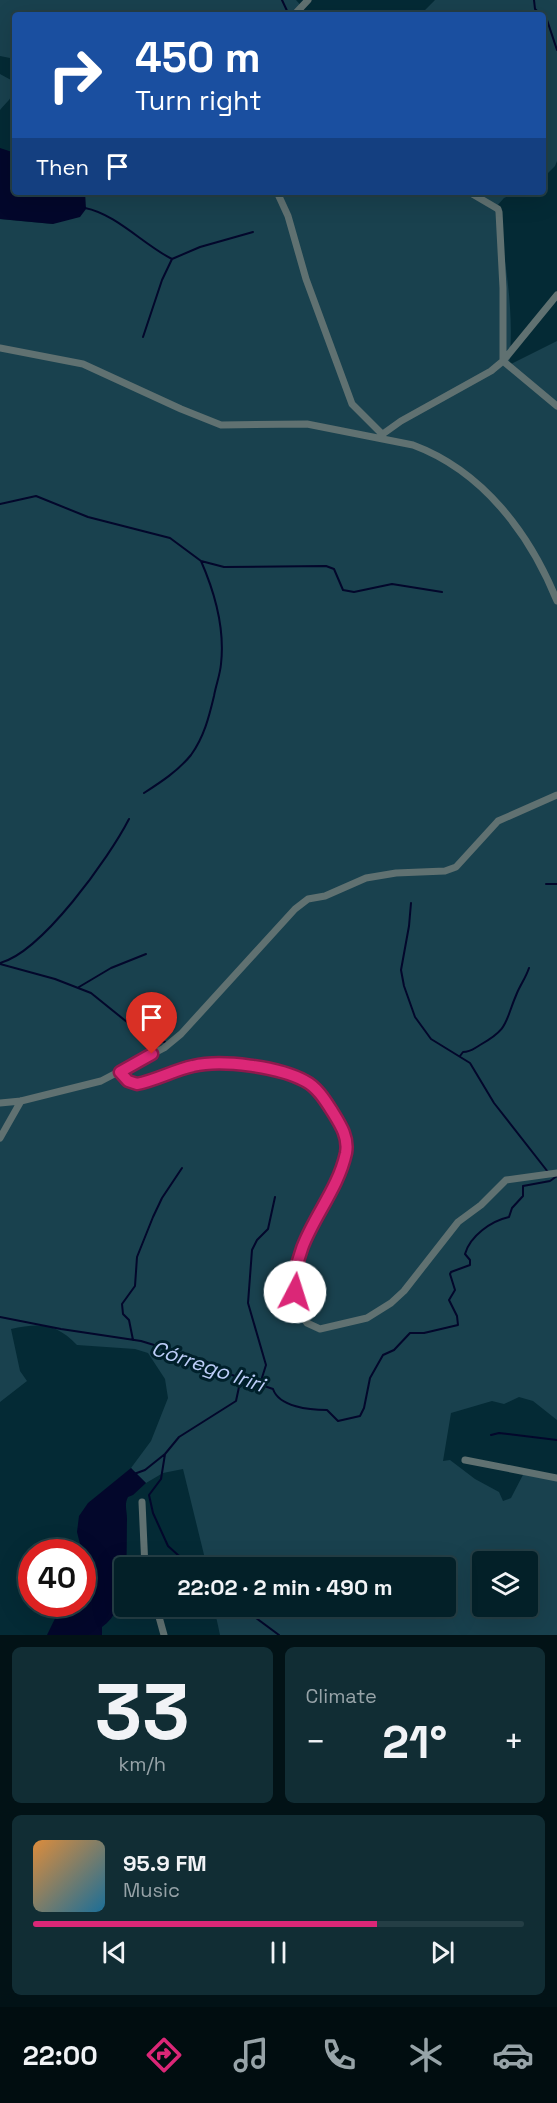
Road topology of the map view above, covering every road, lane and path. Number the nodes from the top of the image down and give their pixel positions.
1 (308, 0) edge
2 (297, 12) edge
3 (278, 195) edge
4 (475, 195) edge
5 (557, 295) edge
6 (0, 348) edge
7 (503, 361) junction
8 (557, 406) edge
9 (380, 436) junction
10 (557, 601) edge
11 (557, 795) edge
12 (120, 1072) junction
13 (21, 1101) junction
14 (0, 1103) edge
15 (0, 1138) edge
16 (557, 1173) edge
17 (465, 1460) dead end
18 (557, 1478) edge
19 (142, 1502) dead end
20 (144, 1557) edge
21 (159, 1617) edge
22 (164, 1635) edge

1 - 2 street
3 - 9 street
4 - 7 street
5 - 7 street
6 - 9 street
7 - 8 street
7 - 9 street
9 - 10 street
11 - 12 street
12 - 13 street
12 - 16 street
13 - 14 street
13 - 15 street
17 - 18 street
19 - 20 street
21 - 22 street

